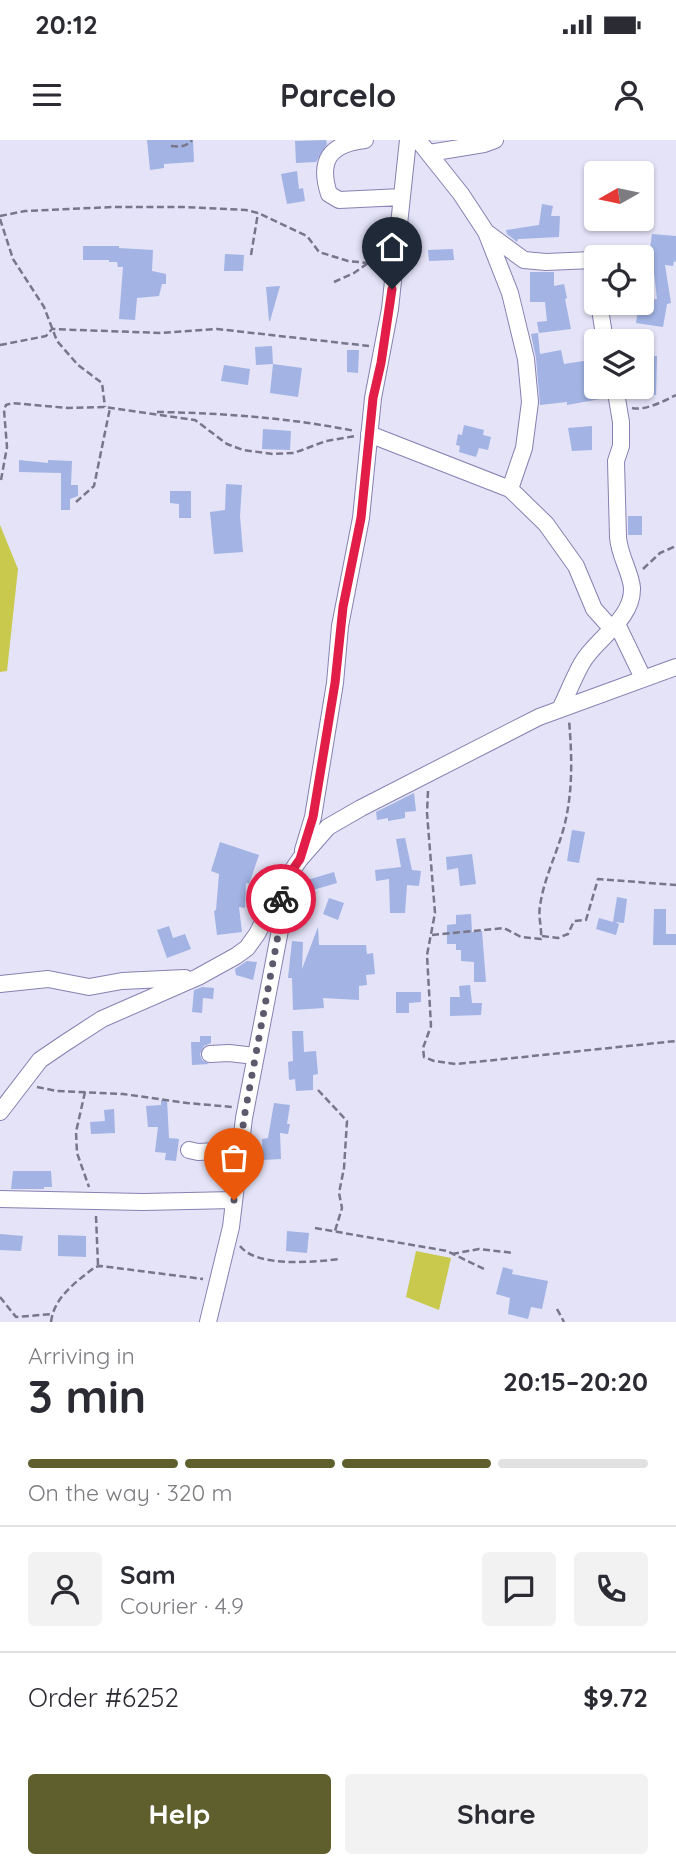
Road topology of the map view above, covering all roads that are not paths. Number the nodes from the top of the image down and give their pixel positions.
1 (365, 140) edge
2 (408, 140) edge
3 (418, 140) edge
4 (495, 140) edge
5 (429, 153) junction
6 (402, 197) junction
7 (486, 232) junction
8 (584, 260) edge
9 (617, 399) edge
10 (369, 434) junction
11 (510, 489) junction
12 (615, 626) junction
13 (676, 667) edge
14 (643, 678) junction
15 (565, 706) junction
16 (300, 859) junction
17 (282, 885) junction
18 (198, 977) junction
19 (0, 984) edge
20 (210, 1054) dead end
21 (255, 1056) junction
22 (0, 1089) edge
23 (17, 1089) junction
24 (0, 1111) edge
25 (189, 1150) dead end
26 (239, 1150) junction
27 (0, 1199) edge
28 (234, 1200) junction
29 (208, 1322) edge

1 - 6 street
2 - 6 street
3 - 5 street
4 - 5 street
5 - 7 street
6 - 10 street
7 - 8 street
7 - 11 street
9 - 12 street
10 - 11 street
10 - 16 street
11 - 12 street
12 - 14 street
12 - 15 street
13 - 14 street
14 - 15 street
15 - 16 street
16 - 17 street
17 - 18 street
17 - 21 street
18 - 19 street
18 - 23 street
20 - 21 street
21 - 26 street
22 - 23 street
23 - 24 street
25 - 26 street
26 - 28 street
27 - 28 street
28 - 29 street

